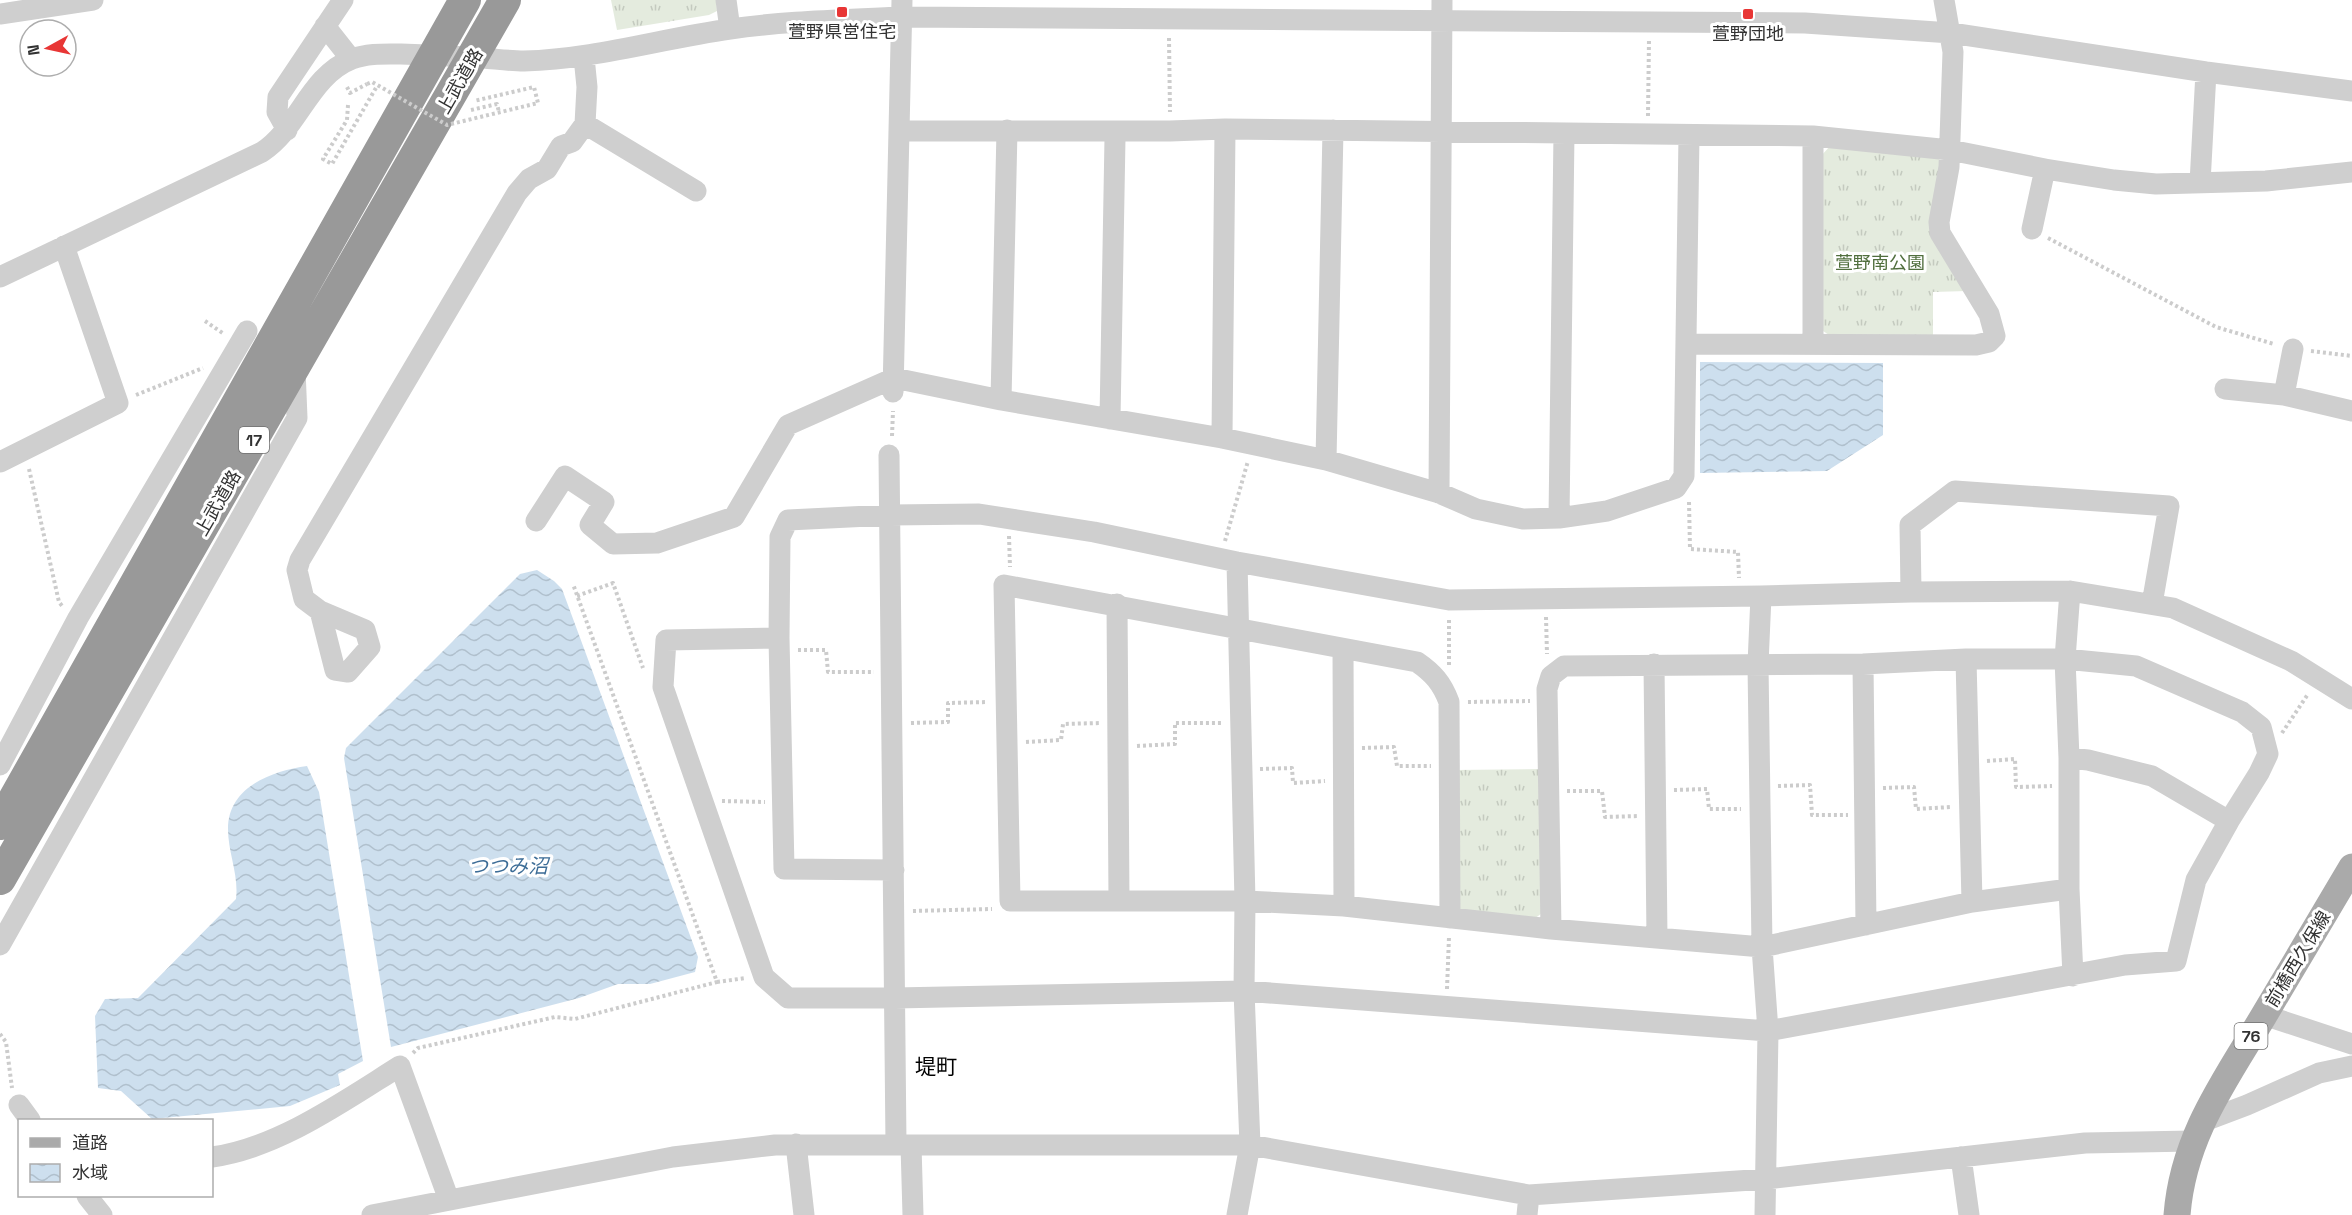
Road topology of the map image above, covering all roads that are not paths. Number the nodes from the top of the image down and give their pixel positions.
1 (93, 0) edge
2 (342, 0) edge
3 (465, 0) edge
4 (505, 0) edge
5 (726, 0) edge
6 (1442, 0) edge
7 (1944, 0) edge
8 (902, 9) edge
9 (0, 14) edge
10 (1442, 22) junction
11 (326, 26) junction
12 (730, 29) junction
13 (1951, 33) junction
14 (435, 55) junction
15 (584, 57) junction
16 (474, 58) junction
17 (351, 59) junction
18 (2205, 72) junction
19 (2352, 91) edge
20 (585, 124) junction
21 (1225, 129) junction
22 (286, 130) junction
23 (1006, 130) junction
24 (1333, 130) junction
25 (899, 131) junction
26 (1440, 132) junction
27 (1564, 133) junction
28 (1689, 135) junction
29 (1813, 136) junction
30 (1115, 138) dead end
31 (1950, 150) junction
32 (2045, 169) junction
33 (2352, 172) edge
34 (2200, 183) junction
35 (696, 191) dead end
36 (2032, 229) road end
37 (64, 246) junction
38 (0, 277) edge
39 (247, 331) dead end
40 (1813, 343) junction
41 (1687, 344) junction
42 (2294, 349) road end
43 (295, 369) junction
44 (893, 385) junction
45 (2225, 389) dead end
46 (2284, 395) junction
47 (1001, 400) junction
48 (2352, 411) edge
49 (1110, 419) junction
50 (1222, 438) junction
51 (890, 455) dead end
52 (1326, 460) junction
53 (0, 462) edge
54 (1439, 493) junction
55 (890, 515) junction
56 (1559, 518) junction
57 (536, 521) dead end
58 (1229, 560) junction
59 (2070, 591) junction
60 (1911, 592) junction
61 (1761, 596) junction
62 (1117, 604) junction
63 (2152, 604) junction
64 (320, 611) dead end
65 (1238, 628) junction
66 (779, 644) junction
67 (1343, 649) junction
68 (1966, 659) junction
69 (2065, 659) junction
70 (1654, 664) junction
71 (1758, 664) junction
72 (1863, 664) junction
73 (2352, 699) edge
74 (2069, 758) junction
75 (0, 765) edge
76 (2229, 821) junction
77 (0, 824) edge
78 (2352, 867) edge
79 (894, 870) junction
80 (0, 879) edge
81 (2069, 889) junction
82 (1119, 901) junction
83 (1245, 901) junction
84 (1972, 902) junction
85 (1344, 906) junction
86 (1450, 918) junction
87 (1866, 925) junction
88 (1551, 929) junction
89 (1657, 938) junction
90 (0, 945) edge
91 (1762, 946) junction
92 (2073, 976) junction
93 (1244, 991) junction
94 (895, 999) junction
95 (2264, 1015) junction
96 (1768, 1031) junction
97 (2352, 1044) edge
98 (2352, 1065) edge
99 (2197, 1132) junction
100 (796, 1144) junction
101 (904, 1145) junction
102 (1250, 1146) junction
103 (213, 1156) edge
104 (1961, 1157) junction
105 (1767, 1179) junction
106 (88, 1197) edge
107 (449, 1200) junction
108 (1528, 1205) edge
109 (102, 1215) edge
110 (372, 1215) edge
111 (804, 1215) edge
112 (913, 1215) edge
113 (1237, 1215) edge
114 (1765, 1215) edge
115 (1969, 1215) edge
116 (2177, 1215) edge

1 - 9 street
2 - 11 street
3 - 14 highway, 上武道路 / 17
4 - 16 highway, 上武道路 / 17
5 - 12 street
6 - 10 street
7 - 13 street
8 - 10 street
8 - 12 street
8 - 25 street
10 - 13 street
10 - 26 street
11 - 17 street
11 - 22 street
12 - 15 street
13 - 18 street
13 - 31 street
14 - 16 street
14 - 17 street
14 - 77 highway, 上武道路 / 17
15 - 16 street
15 - 20 street
16 - 43 highway, 上武道路 / 17
17 - 22 street
18 - 19 street
18 - 34 street
20 - 35 street
20 - 64 street
21 - 23 street
21 - 24 street
21 - 50 street
22 - 37 street
23 - 25 street
23 - 47 street
24 - 26 street
24 - 52 street
25 - 44 street
26 - 27 street
26 - 54 street
27 - 28 street
27 - 56 street
28 - 29 street
28 - 41 street
29 - 31 street
29 - 40 street
30 - 49 street
31 - 32 street
31 - 40 street
32 - 34 street
32 - 36 street
33 - 34 street
37 - 38 street
37 - 53 street
39 - 75 street
40 - 41 street
41 - 56 street
42 - 46 street
43 - 80 highway, 上武道路 / 17
43 - 90 street
44 - 47 street
44 - 57 street
45 - 46 street
46 - 48 street
47 - 49 street
49 - 50 street
50 - 52 street
51 - 55 street
52 - 54 street
54 - 56 street
55 - 58 street
55 - 66 street
55 - 79 street
58 - 61 street
58 - 65 street
59 - 60 street
59 - 63 street
59 - 69 street
60 - 61 street
60 - 63 street
61 - 71 street
62 - 65 street
62 - 82 street
62 - 82 street
63 - 73 street
65 - 67 street
65 - 83 street
66 - 79 street
66 - 94 street
67 - 85 street
67 - 86 street
68 - 69 street
68 - 72 street
68 - 84 street
69 - 74 street
69 - 76 street
70 - 71 street
70 - 88 street
70 - 89 street
71 - 72 street
71 - 91 street
72 - 87 street
74 - 76 street
74 - 81 street
76 - 92 street
78 - 95 main road, 前橋西久保線 / 76
79 - 94 street
81 - 84 street
81 - 92 street
82 - 83 street
83 - 85 street
83 - 93 street
84 - 87 street
85 - 86 street
86 - 88 street
87 - 91 street
88 - 89 street
89 - 91 street
91 - 96 street
92 - 96 street
93 - 94 street
93 - 96 street
93 - 102 street
94 - 101 street
95 - 97 street
95 - 99 main road, 前橋西久保線 / 76
96 - 105 street
98 - 99 street
99 - 104 street
99 - 116 main road, 前橋西久保線 / 76
100 - 101 street
100 - 107 street
100 - 111 street
101 - 102 street
101 - 112 street
102 - 108 street
102 - 113 street
103 - 107 street
104 - 105 street
104 - 115 street
105 - 108 street
105 - 114 street
106 - 109 street
107 - 110 street

